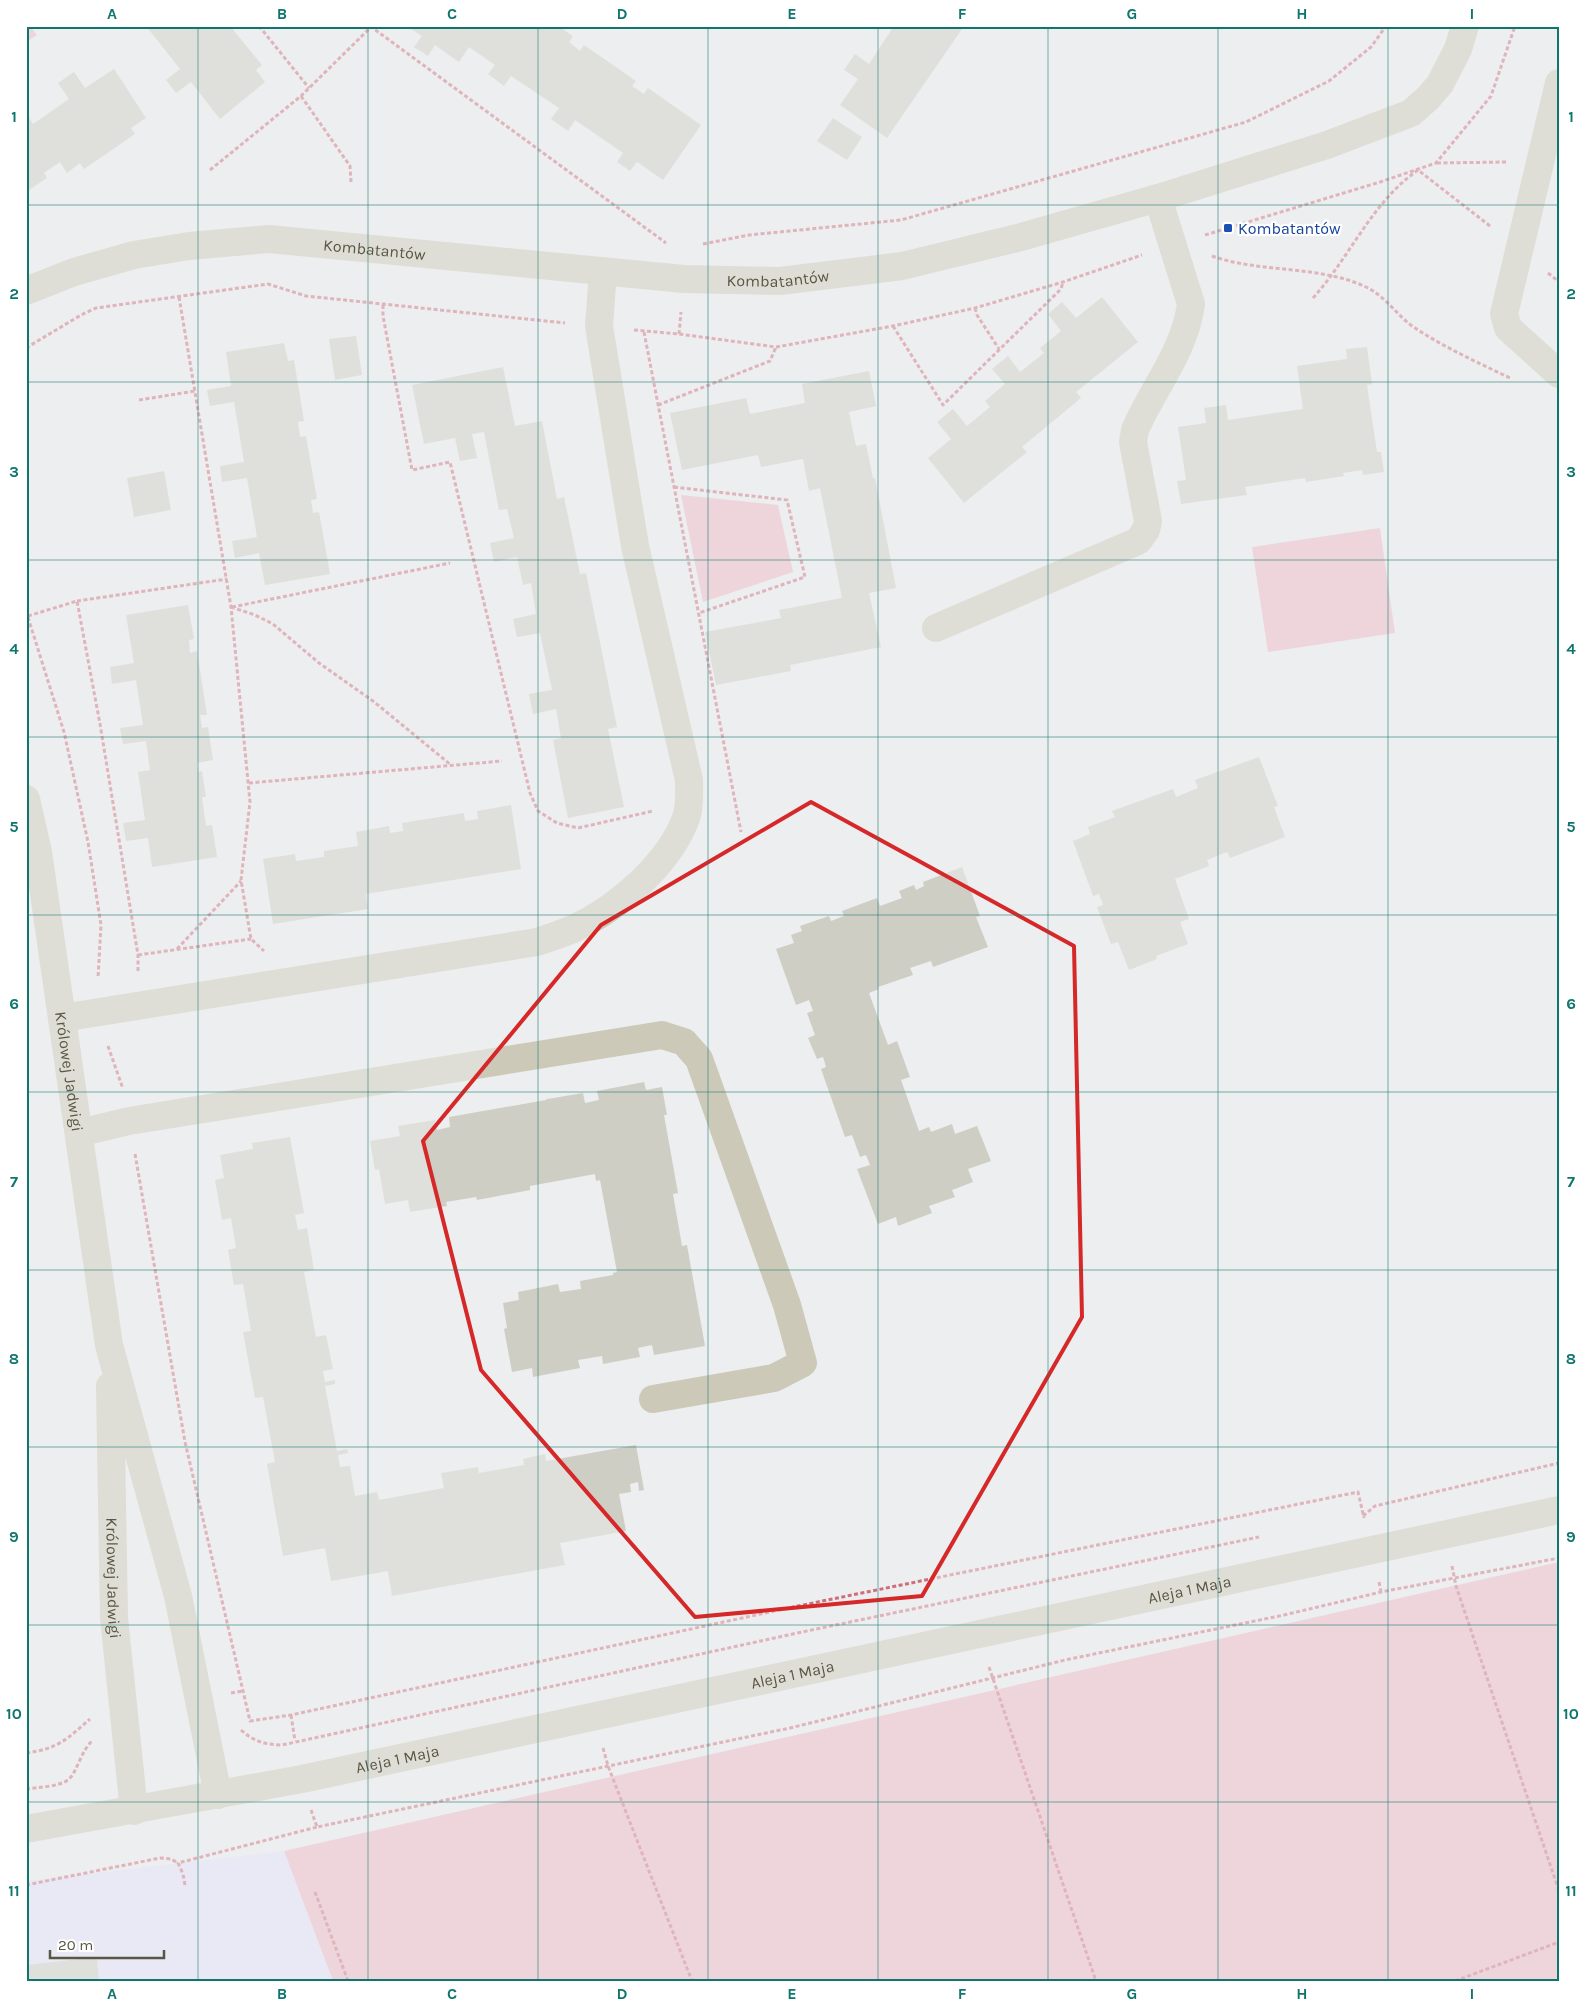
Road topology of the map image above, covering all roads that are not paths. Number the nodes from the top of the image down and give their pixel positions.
1 (1465, 26) edge
2 (1559, 83) edge
3 (1158, 198) junction
4 (603, 271) junction
5 (26, 291) edge
6 (1559, 374) edge
7 (936, 628) dead end
8 (26, 798) edge
9 (62, 1018) junction
10 (79, 1133) junction
11 (109, 1345) junction
12 (653, 1399) dead end
13 (1559, 1510) edge
14 (218, 1795) junction
15 (134, 1811) junction
16 (26, 1829) edge

1 - 3 street, Kombatantów
2 - 6 street
3 - 4 street, Kombatantów
3 - 7 street
4 - 5 street, Kombatantów
4 - 9 street
8 - 9 street, Królowej Jadwigi
9 - 10 street, Królowej Jadwigi
10 - 11 street, Królowej Jadwigi
10 - 12 street
11 - 14 street, Królowej Jadwigi
11 - 15 street, Królowej Jadwigi
13 - 14 street, Aleja 1 Maja
14 - 15 street, Aleja 1 Maja
15 - 16 street, Aleja 1 Maja

